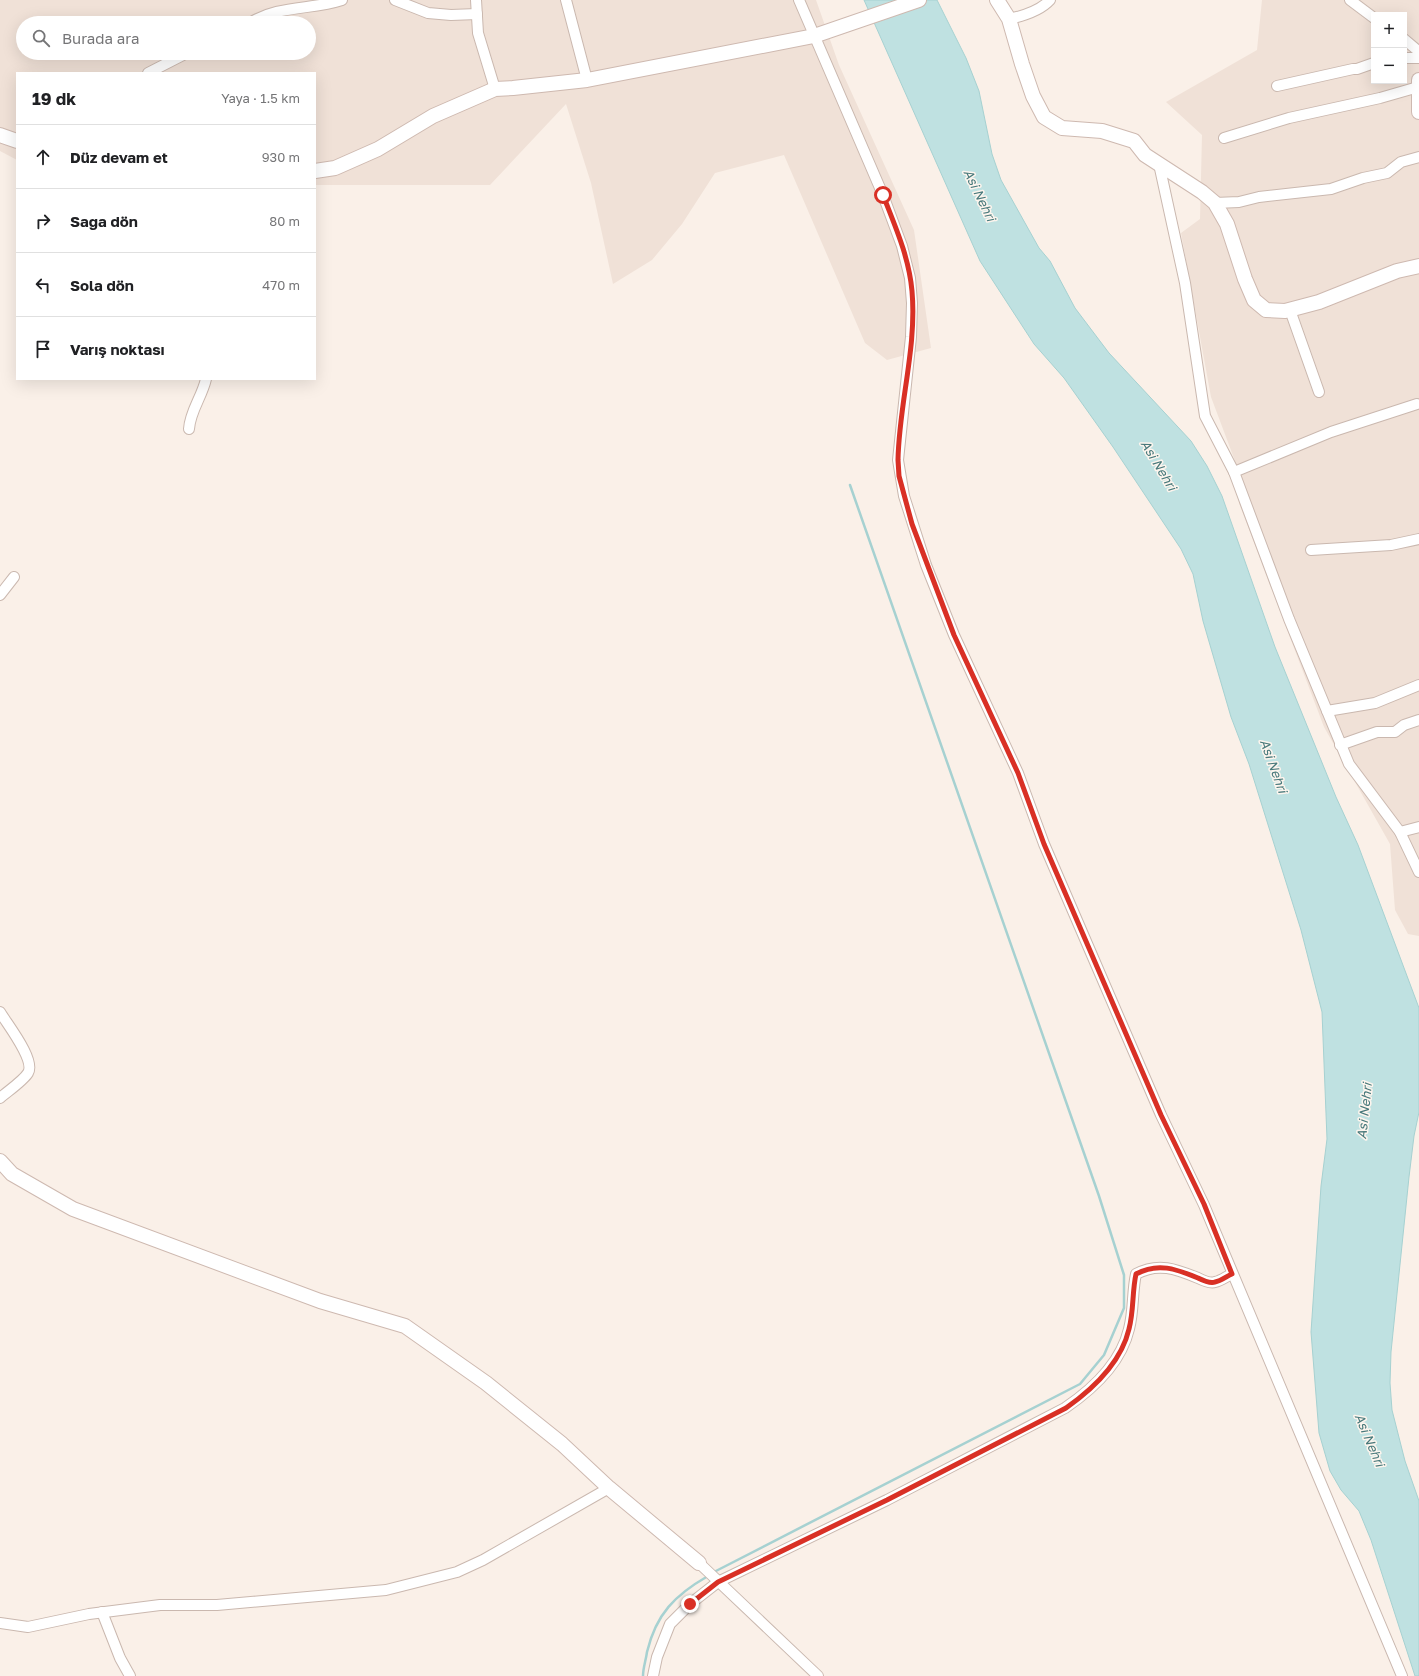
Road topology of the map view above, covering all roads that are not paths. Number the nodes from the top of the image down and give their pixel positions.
1 (342, 0) edge
2 (395, 0) edge
3 (476, 0) edge
4 (566, 0) edge
5 (799, 0) edge
6 (919, 0) edge
7 (997, 0) edge
8 (1050, 0) edge
9 (1350, 0) edge
10 (477, 14) junction
11 (268, 16) edge
12 (1371, 16) edge
13 (1009, 19) junction
14 (819, 35) junction
15 (1407, 42) edge
16 (1419, 54) edge
17 (1407, 58) edge
18 (1419, 58) edge
19 (173, 60) edge
20 (1371, 64) edge
21 (150, 72) edge
22 (588, 80) junction
23 (1418, 84) edge
24 (1277, 86) dead end
25 (494, 89) junction
26 (1419, 112) edge
27 (0, 136) edge
28 (1224, 138) dead end
29 (16, 141) edge
30 (1419, 157) edge
31 (1159, 164) junction
32 (316, 171) edge
33 (1215, 203) junction
34 (1419, 266) edge
35 (1290, 310) junction
36 (206, 380) edge
37 (1319, 392) dead end
38 (1417, 404) dead end
39 (189, 429) dead end
40 (1234, 472) junction
41 (1419, 539) edge
42 (1312, 550) dead end
43 (14, 577) dead end
44 (0, 595) edge
45 (1419, 685) edge
46 (1327, 711) junction
47 (1419, 720) edge
48 (1340, 745) junction
49 (1419, 827) edge
50 (1400, 832) junction
51 (1419, 872) edge
52 (0, 1012) edge
53 (0, 1098) edge
54 (0, 1160) edge
55 (1232, 1274) junction
56 (609, 1488) junction
57 (699, 1563) joint
58 (718, 1582) junction
59 (102, 1612) junction
60 (0, 1623) edge
61 (130, 1676) edge
62 (653, 1676) edge
63 (818, 1676) edge
64 (1402, 1676) edge

1 - 11 street
2 - 10 street
3 - 10 street
4 - 22 street
5 - 14 street
6 - 14 street
7 - 13 street
8 - 13 street
9 - 12 street
10 - 25 street
13 - 31 street
14 - 22 street
14 - 55 street
15 - 16 street
17 - 18 street
19 - 21 street
20 - 24 street
22 - 25 street
23 - 26 street
23 - 28 street
25 - 32 street
27 - 29 street
30 - 33 street
31 - 33 street
31 - 40 street
33 - 35 street
34 - 35 street
35 - 37 street
36 - 39 street
38 - 40 street
40 - 46 street
41 - 42 street
43 - 44 street
45 - 46 street
46 - 48 street
47 - 48 street
48 - 50 street
49 - 50 street
50 - 51 street
52 - 53 street
54 - 56 street
55 - 58 street
55 - 64 street
56 - 57 street
56 - 59 street
57 - 58 street
58 - 62 street
58 - 63 street
59 - 60 street
59 - 61 street

